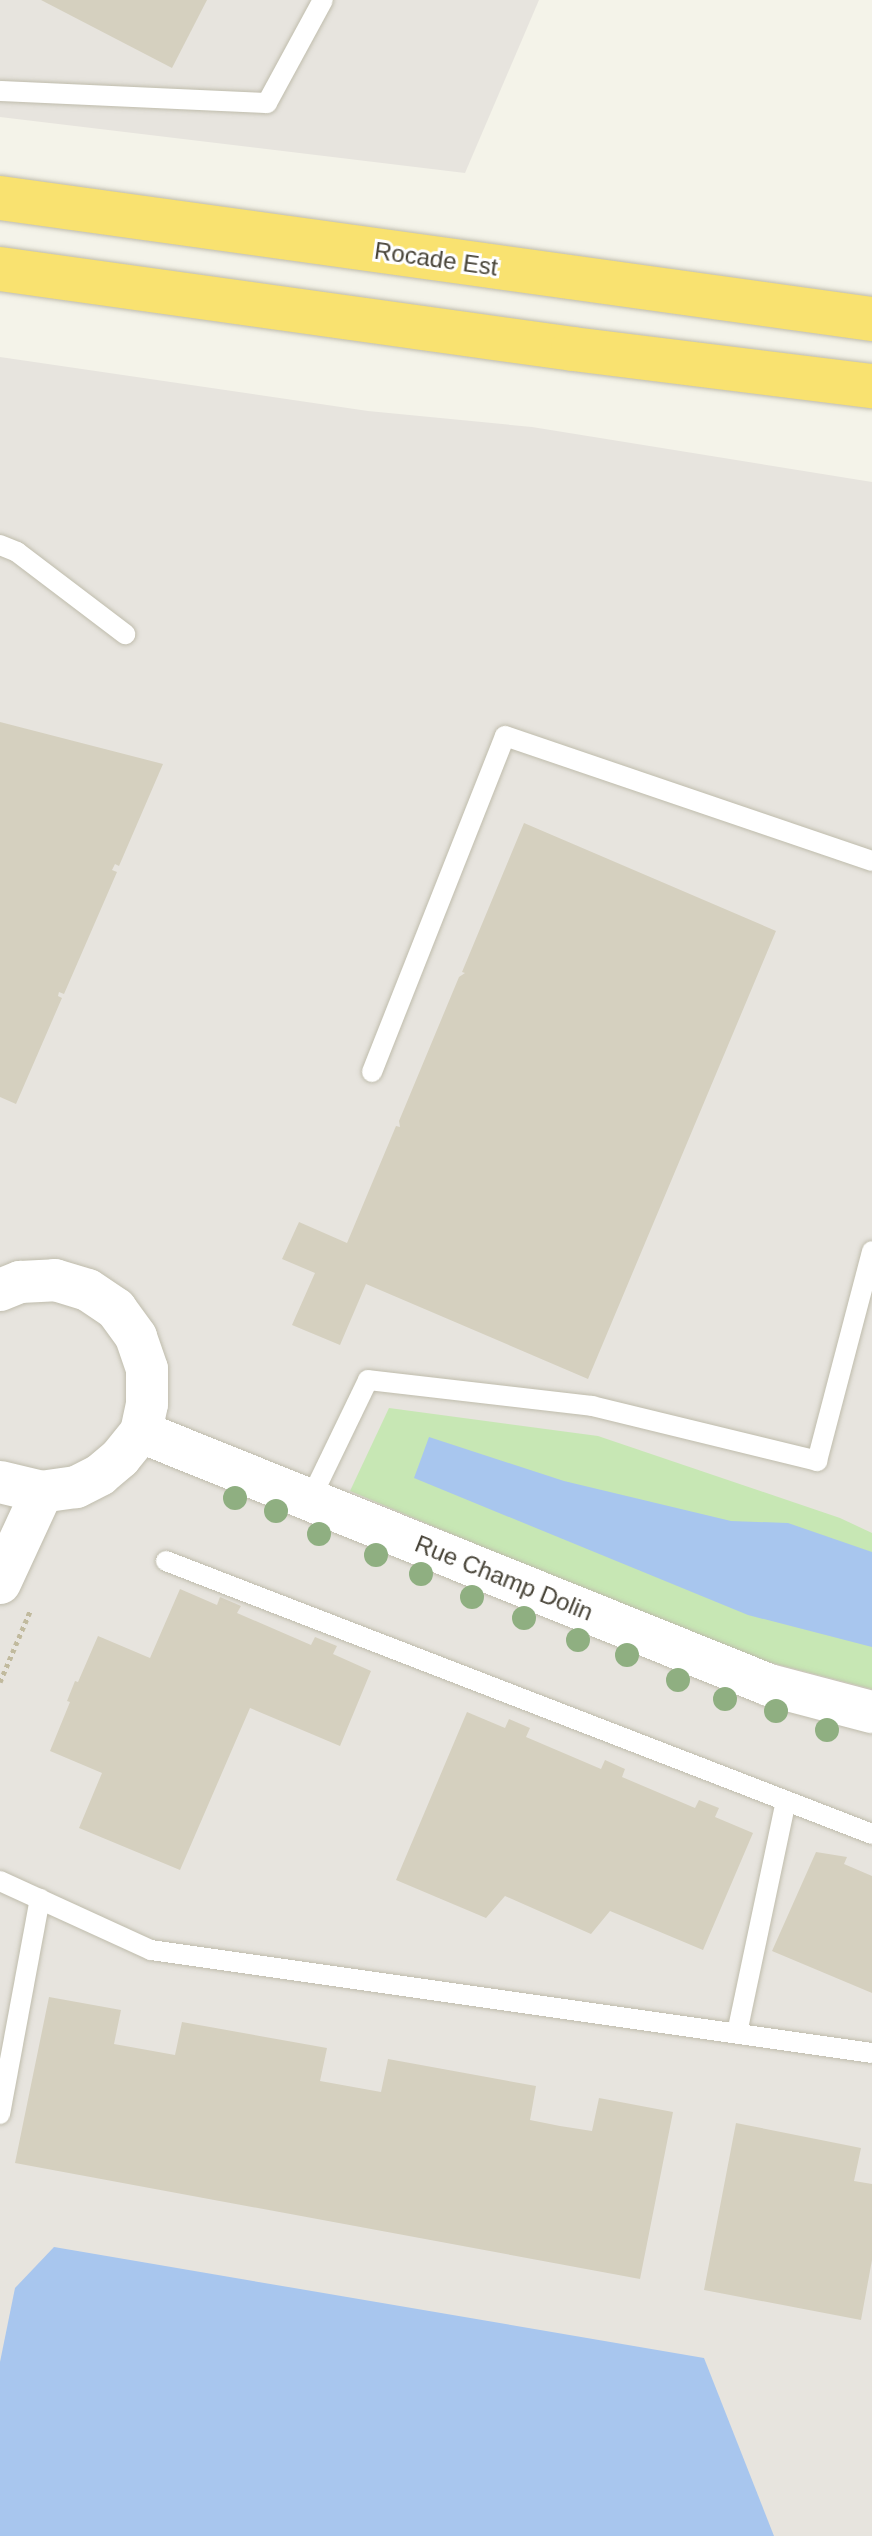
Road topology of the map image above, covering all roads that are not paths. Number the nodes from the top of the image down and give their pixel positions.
1 (323, 0) edge
2 (0, 91) edge
3 (0, 198) edge
4 (492, 267) junction
5 (0, 269) edge
6 (872, 298) edge
7 (872, 319) edge
8 (573, 349) junction
9 (872, 386) edge
10 (872, 408) edge
11 (0, 545) edge
12 (125, 634) dead end
13 (872, 861) edge
14 (372, 1072) dead end
15 (872, 1251) edge
16 (0, 1290) edge
17 (141, 1432) junction
18 (0, 1482) edge
19 (42, 1492) junction
20 (310, 1500) junction
21 (166, 1561) dead end
22 (17, 1593) edge
23 (872, 1712) edge
24 (786, 1801) junction
25 (872, 1834) edge
26 (0, 1881) edge
27 (40, 1899) junction
28 (737, 2033) junction
29 (872, 2053) edge
30 (0, 2114) edge

1 - 2 lane
3 - 4 highway, Rocade Est
4 - 6 highway
4 - 7 highway, Rocade Est
5 - 8 highway
8 - 9 highway
8 - 10 highway
11 - 12 lane
13 - 14 lane
15 - 20 lane
16 - 17 street
17 - 19 street
17 - 20 street, Rue Champ Dolin
18 - 19 street
19 - 22 street
20 - 23 street, Rue Champ Dolin
21 - 24 lane
24 - 25 lane
24 - 28 lane
26 - 27 lane
27 - 28 lane
27 - 30 lane
28 - 29 lane

